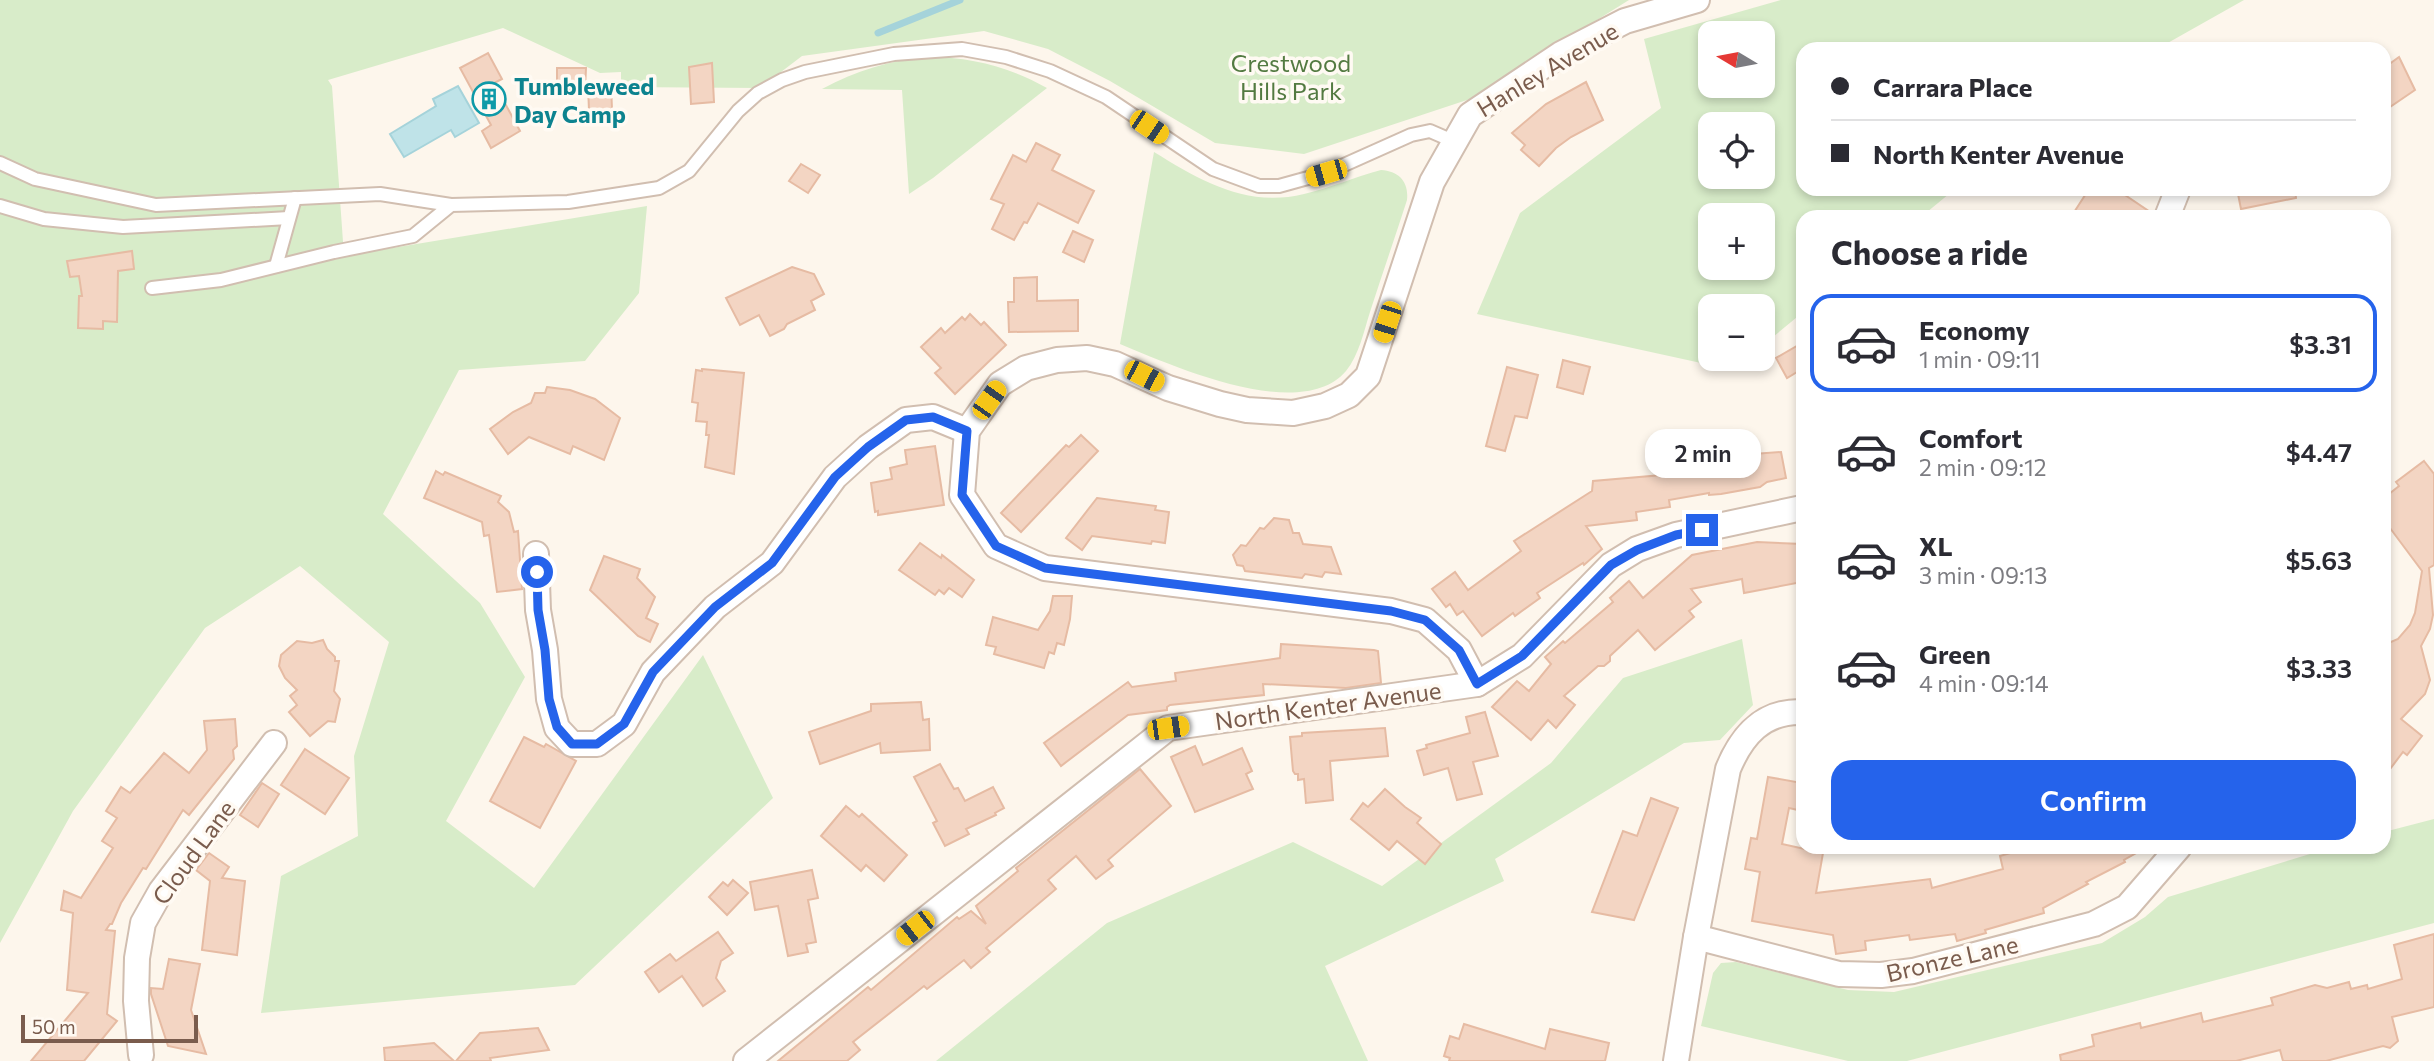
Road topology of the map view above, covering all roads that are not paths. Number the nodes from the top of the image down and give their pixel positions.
1 (1697, 0) edge
2 (1453, 141) junction
3 (0, 163) edge
4 (295, 198) junction
5 (451, 205) junction
6 (0, 206) edge
7 (289, 218) junction
8 (276, 266) junction
9 (152, 288) dead end
10 (967, 431) junction
11 (1796, 509) edge
12 (536, 554) dead end
13 (1477, 684) junction
14 (1796, 712) edge
15 (274, 743) dead end
16 (2173, 854) edge
17 (1696, 937) junction
18 (142, 1059) edge
19 (746, 1061) edge
20 (1676, 1061) edge

1 - 2 street, Hanley Avenue
2 - 5 lane
2 - 10 street, Hanley Avenue
3 - 4 lane
4 - 5 lane
4 - 7 lane
5 - 8 lane
6 - 7 lane
7 - 8 lane
8 - 9 lane
10 - 12 street
10 - 13 street
11 - 13 street, North Kenter Avenue
13 - 19 street, North Kenter Avenue
14 - 17 street
15 - 18 street, Cloud Lane
16 - 17 street, Bronze Lane
17 - 20 street

